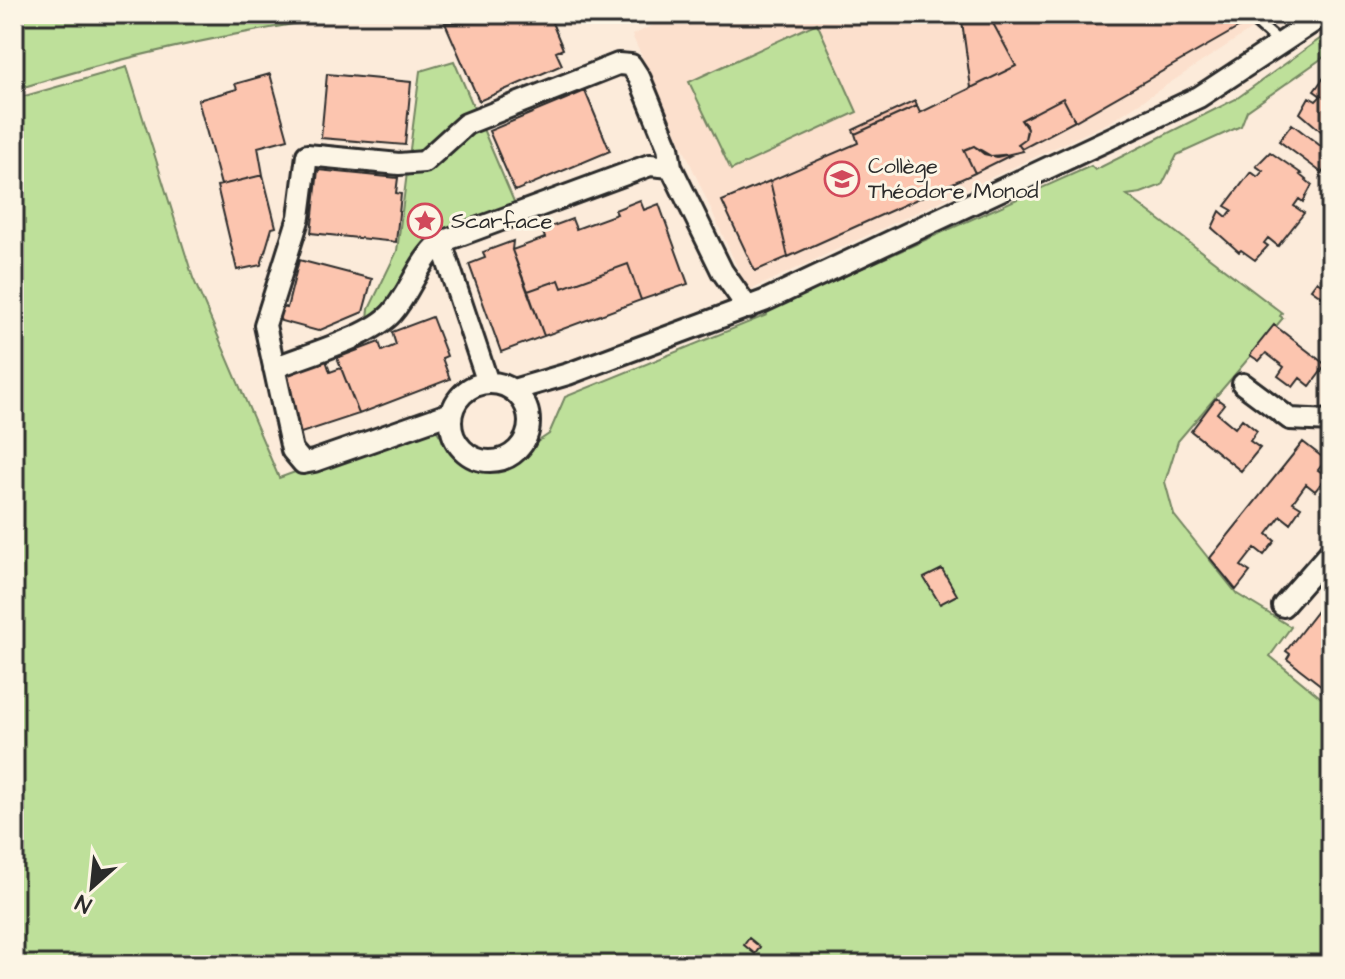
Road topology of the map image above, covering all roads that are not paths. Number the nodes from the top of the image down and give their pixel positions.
1 (1247, 14) edge
2 (1325, 14) edge
3 (1280, 43) junction
4 (671, 167) junction
5 (441, 242) junction
6 (748, 308) junction
7 (274, 368) junction
8 (488, 383) junction
9 (1243, 384) dead end
10 (513, 390) junction
11 (451, 413) junction
12 (1331, 421) edge
13 (1331, 551) edge
14 (1283, 606) dead end

1 - 3 lane
2 - 3 street
3 - 6 street
4 - 5 street
4 - 6 street
4 - 7 street
5 - 7 street
5 - 8 street
6 - 10 street
7 - 11 street
8 - 10 street
8 - 11 street
9 - 12 street
10 - 11 street
13 - 14 street

